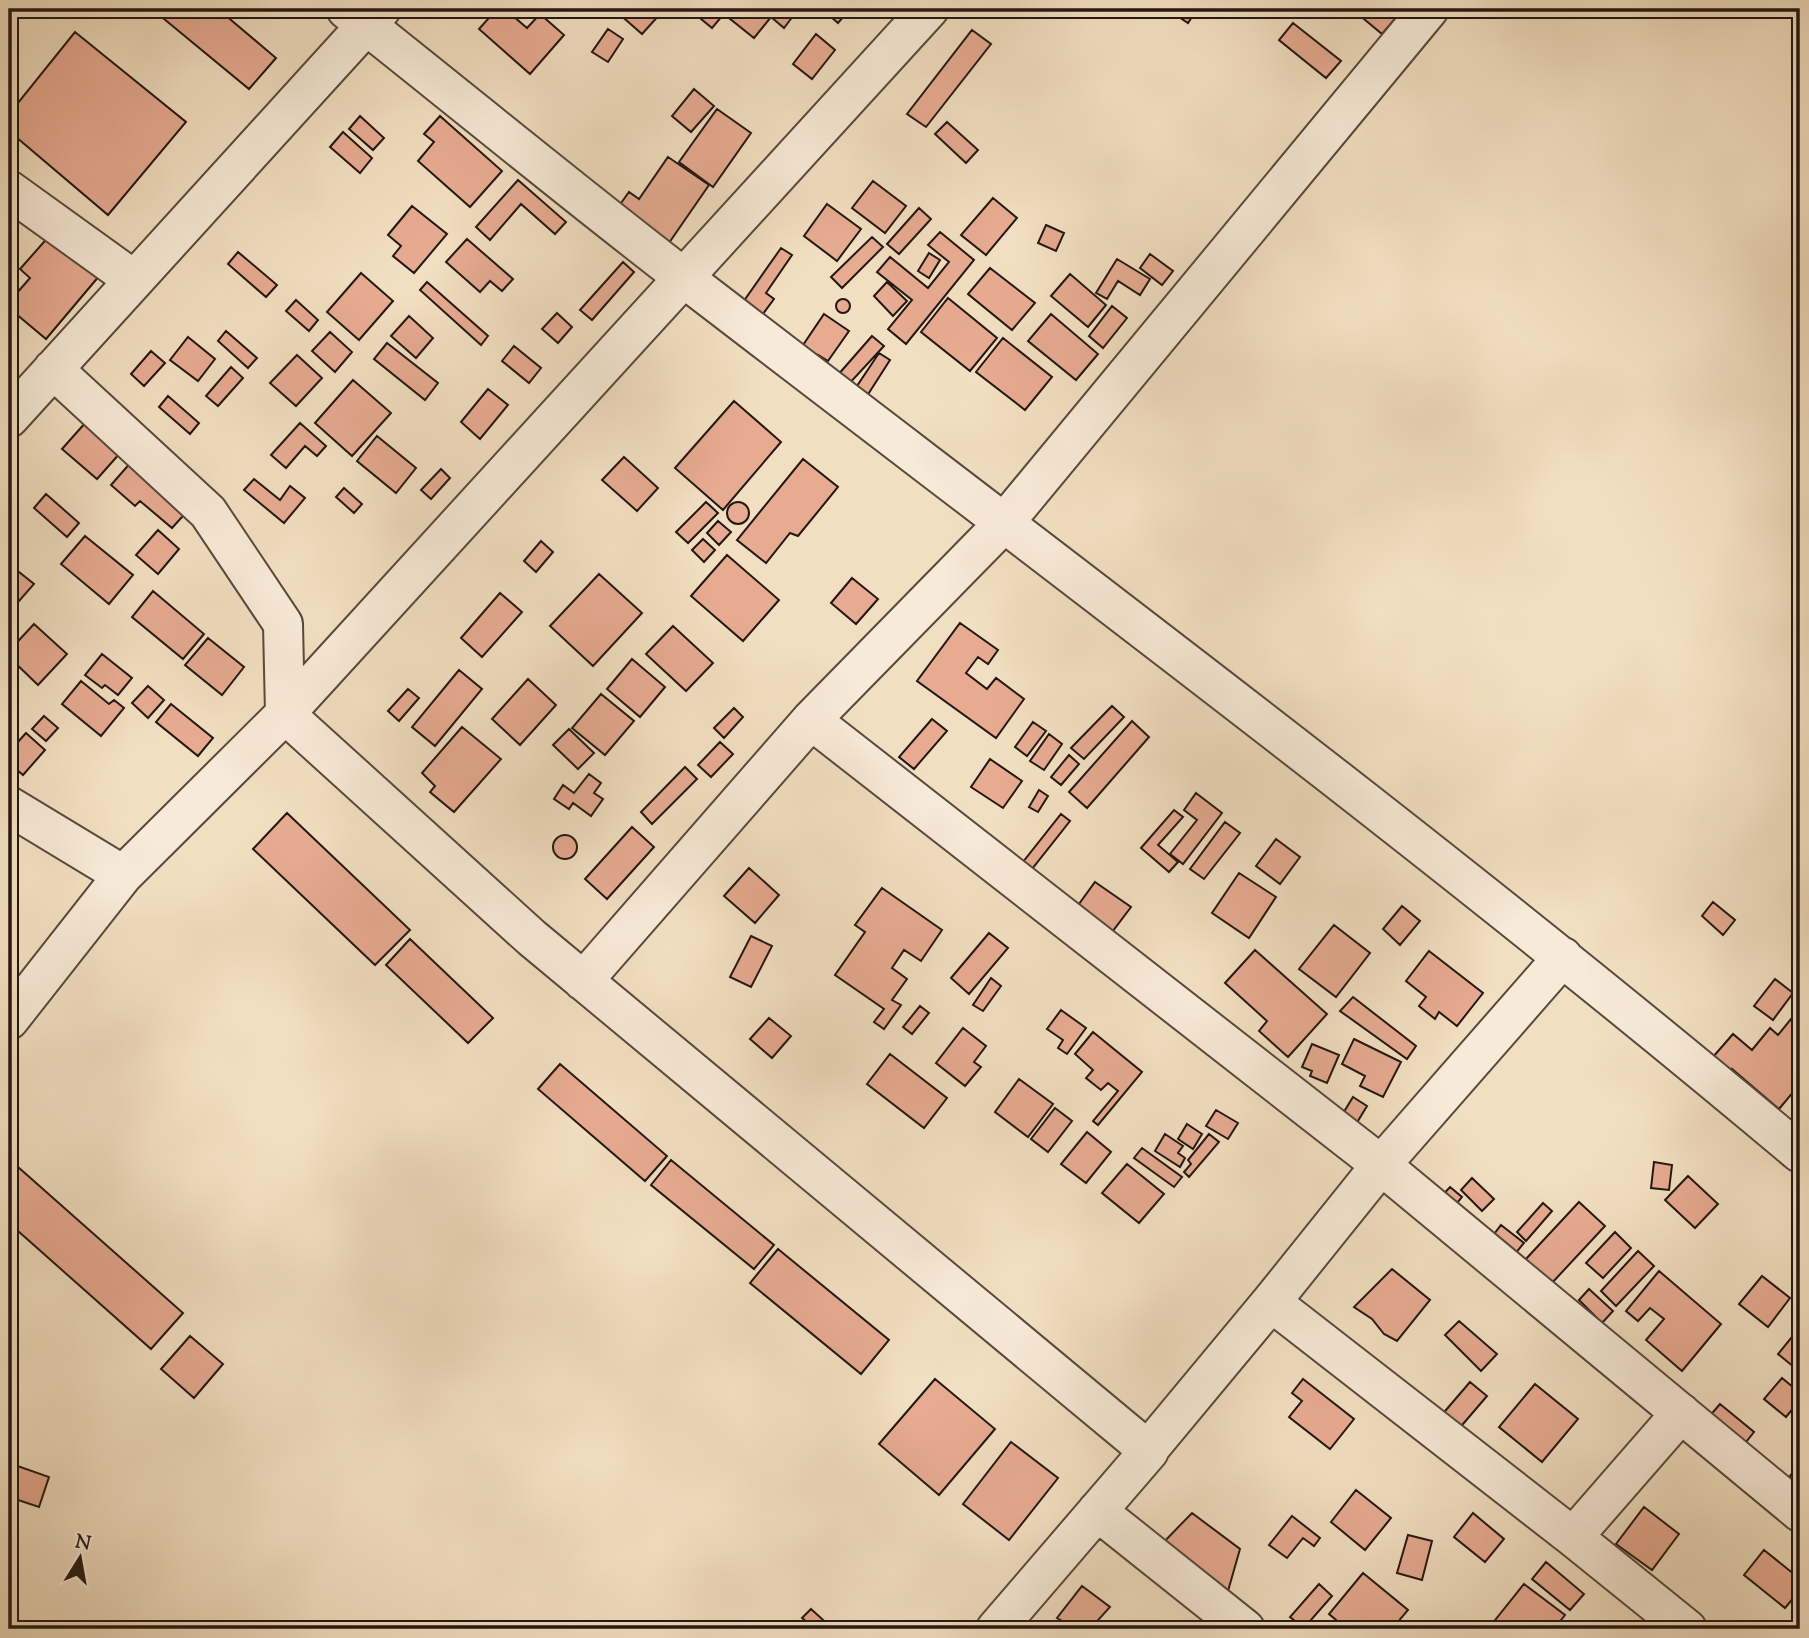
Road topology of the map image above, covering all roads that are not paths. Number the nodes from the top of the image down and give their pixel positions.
1 (929, 9) edge
2 (1429, 9) edge
3 (364, 14) edge
4 (9, 190) edge
5 (683, 277) junction
6 (134, 280) junction
7 (53, 369) junction
8 (9, 418) edge
9 (1004, 523) junction
10 (285, 714) junction
11 (811, 720) junction
12 (9, 806) edge
13 (123, 875) junction
14 (1563, 957) junction
15 (583, 981) junction
16 (9, 1020) edge
17 (1800, 1153) edge
18 (1381, 1165) junction
19 (1272, 1302) junction
20 (1681, 1413) junction
21 (1148, 1450) junction
22 (1097, 1511) junction
23 (1800, 1513) edge
24 (1573, 1537) junction
25 (996, 1629) edge
26 (1245, 1629) edge
27 (1687, 1629) edge

1 - 5 street
2 - 9 street
3 - 5 street
3 - 6 street
4 - 6 street
5 - 9 street
5 - 10 street
6 - 7 street
7 - 8 street
7 - 10 street
9 - 11 street
9 - 14 street
10 - 13 street
10 - 15 street
11 - 15 street
11 - 18 street
12 - 13 street
13 - 16 street
14 - 17 street
14 - 18 street
15 - 21 street
18 - 19 street
18 - 20 street
19 - 21 street
19 - 24 street
20 - 23 street
20 - 24 street
21 - 22 street
22 - 25 street
22 - 26 street
24 - 27 street

